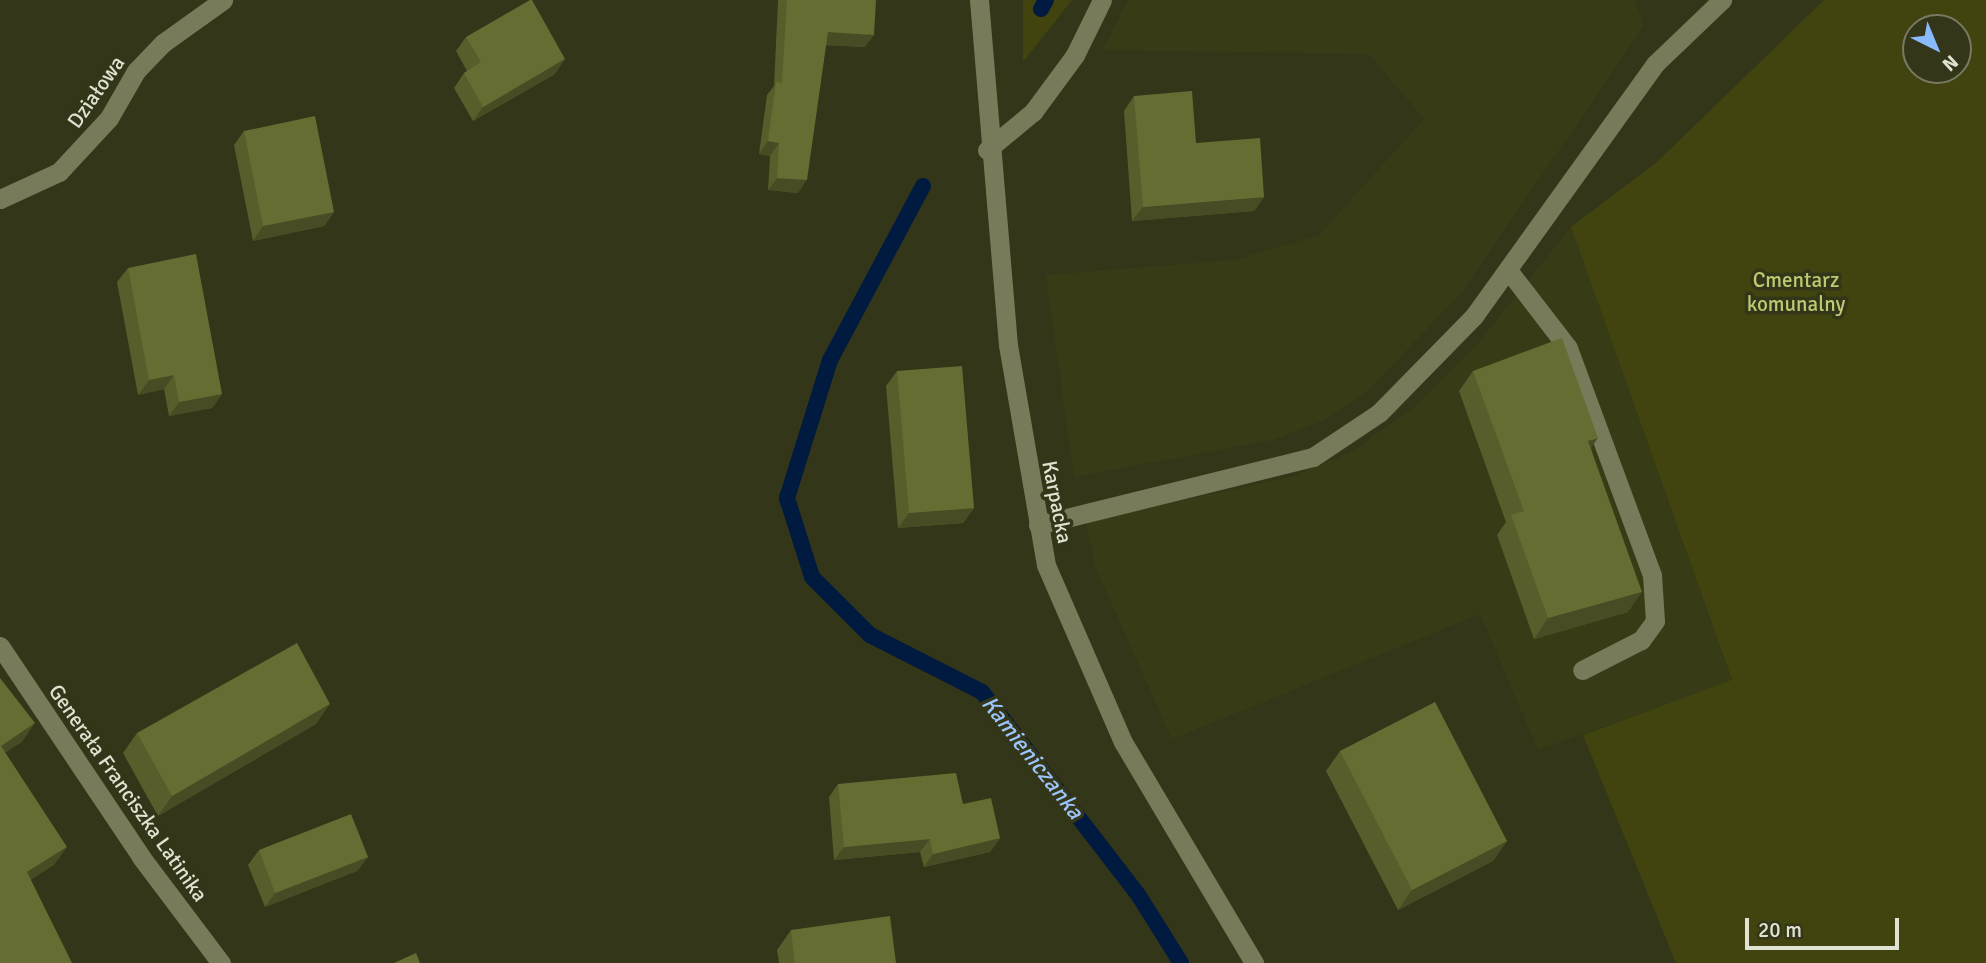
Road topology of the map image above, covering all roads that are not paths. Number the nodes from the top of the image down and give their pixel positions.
1 (223, 0) edge
2 (979, 0) edge
3 (1102, 0) edge
4 (1722, 0) edge
5 (987, 150) junction
6 (0, 199) edge
7 (1508, 270) junction
8 (1038, 525) junction
9 (0, 646) edge
10 (1582, 670) dead end
11 (221, 963) edge
12 (1254, 963) edge

1 - 6 street, Działowa
2 - 5 street, Karpacka
3 - 5 street
4 - 7 street
5 - 8 street, Karpacka
7 - 8 street
7 - 10 street
8 - 12 street, Karpacka
9 - 11 street, Generała Franciszka Latinika

